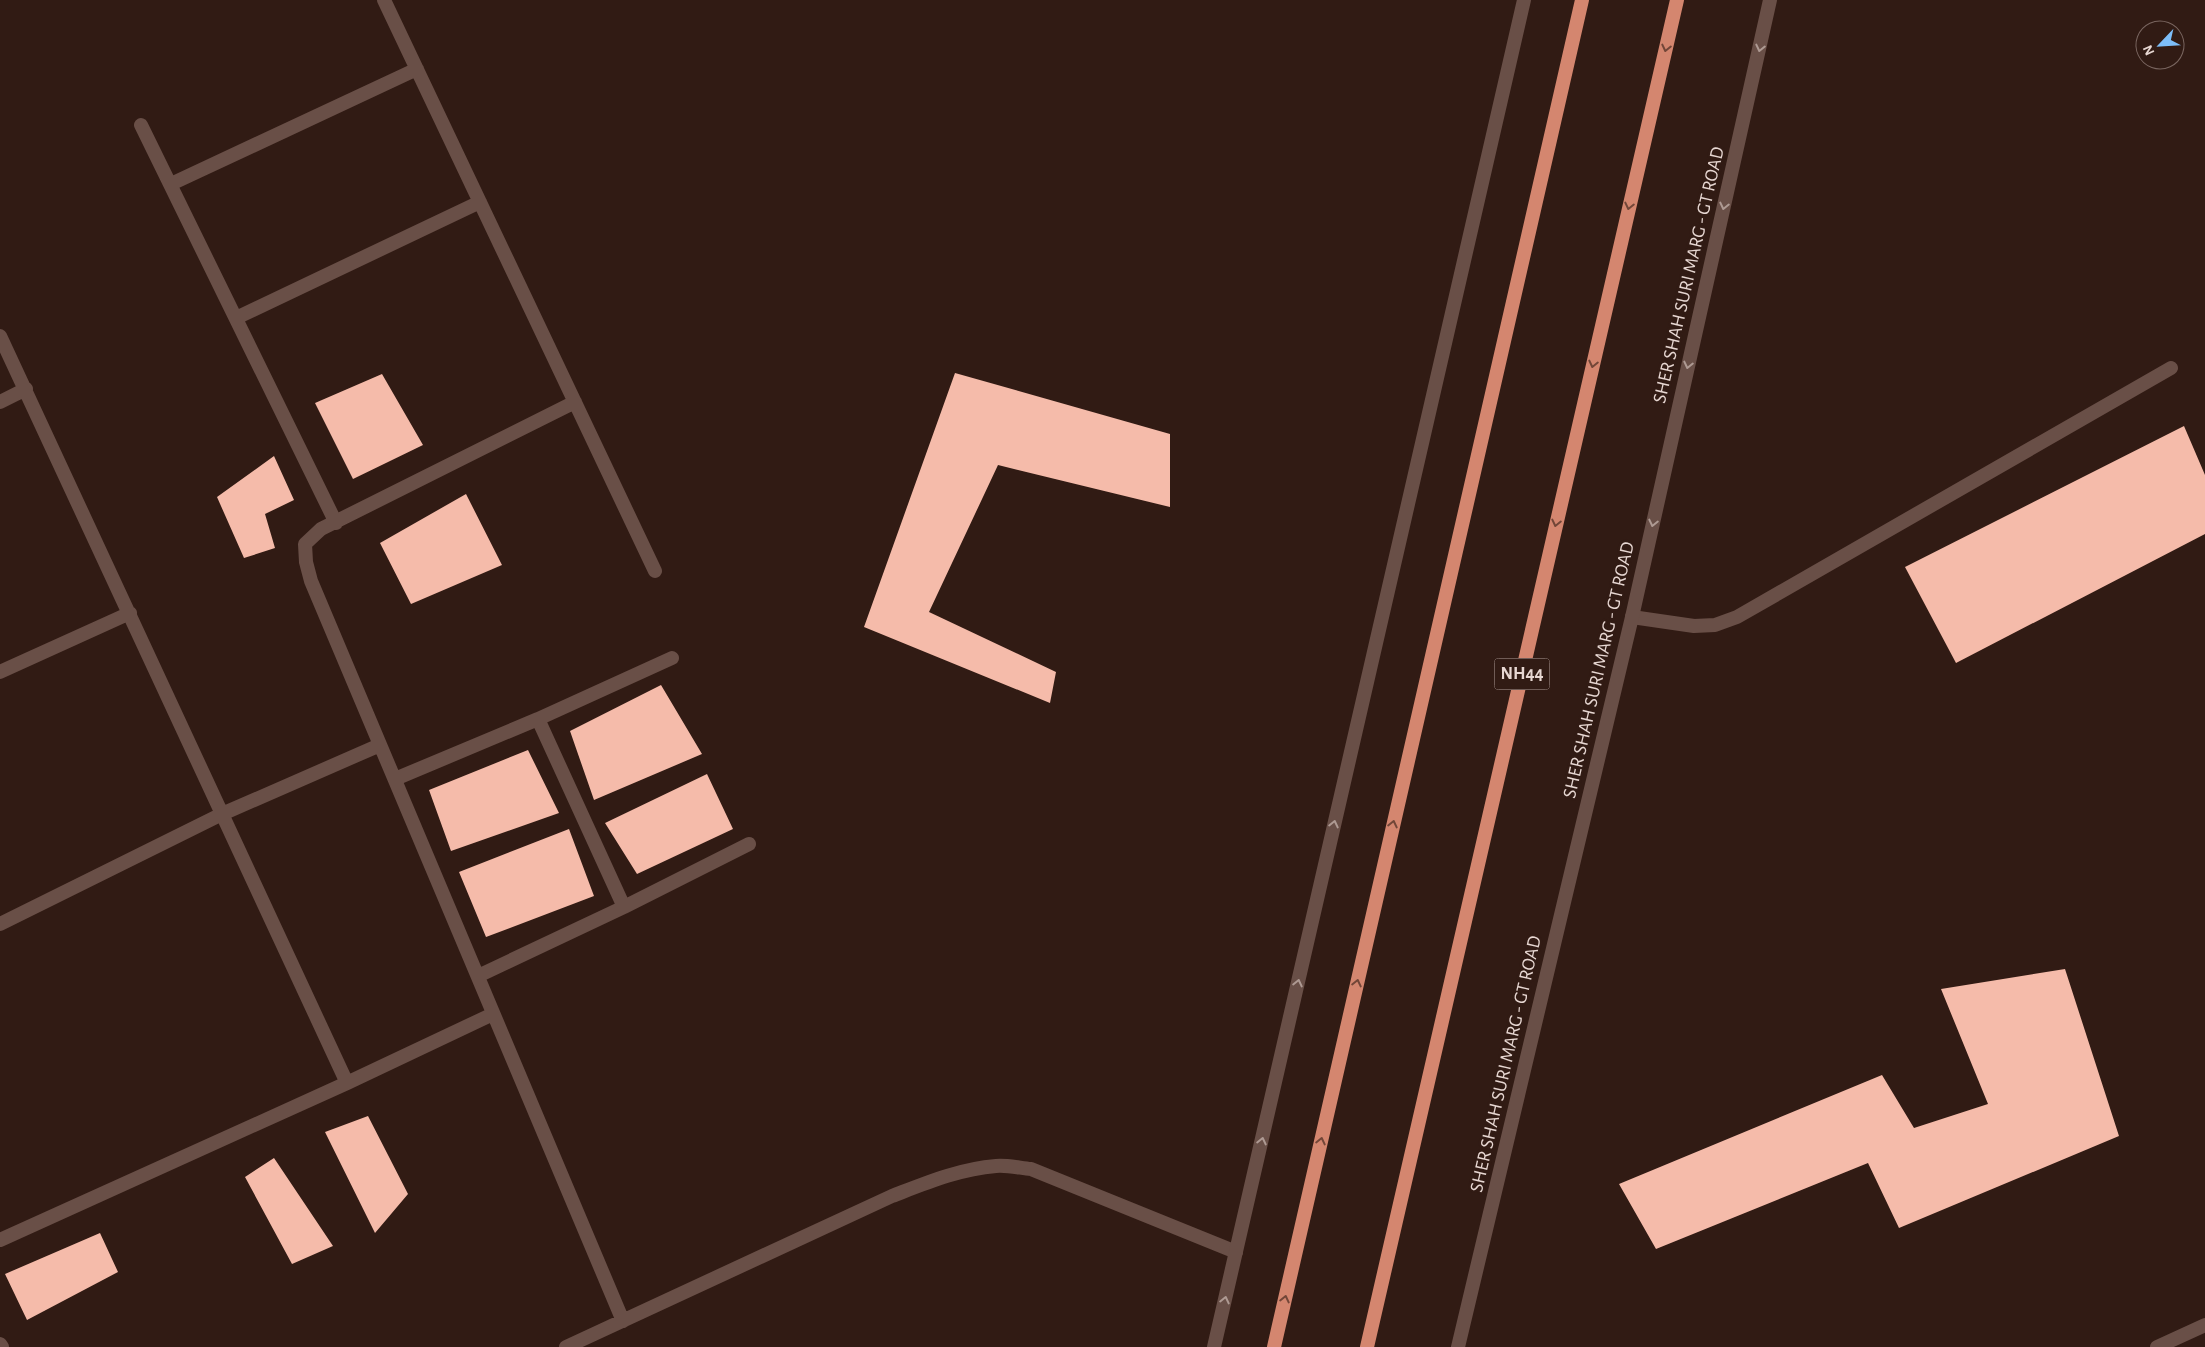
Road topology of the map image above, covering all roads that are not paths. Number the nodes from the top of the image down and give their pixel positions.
1 (384, 0) edge
2 (1524, 0) edge
3 (1582, 0) edge
4 (1677, 0) edge
5 (1770, 0) edge
6 (417, 68) junction
7 (141, 125) dead end
8 (171, 184) junction
9 (480, 202) junction
10 (236, 318) junction
11 (0, 336) edge
12 (2172, 368) dead end
13 (26, 389) junction
14 (0, 402) edge
15 (575, 402) junction
16 (336, 523) junction
17 (655, 571) dead end
18 (130, 613) junction
19 (1632, 616) junction
20 (672, 658) dead end
21 (0, 672) edge
22 (538, 719) junction
23 (380, 745) junction
24 (395, 779) junction
25 (222, 814) junction
26 (749, 844) dead end
27 (624, 907) junction
28 (0, 924) edge
29 (478, 976) junction
30 (493, 1014) junction
31 (347, 1083) junction
32 (0, 1240) edge
33 (1236, 1252) junction
34 (623, 1321) junction
35 (2205, 1326) edge
36 (566, 1347) edge
37 (1214, 1347) edge
38 (1274, 1347) edge
39 (1366, 1347) edge
40 (1458, 1347) edge
41 (2157, 1347) edge

1 - 6 street
33 -> 2 street
38 -> 3 highway
4 -> 39 highway, NH44
5 -> 19 street, SHER SHAH SURI MARG - GT ROAD
6 - 8 street
6 - 9 street
7 - 8 street
8 - 10 street
9 - 10 street
9 - 15 street
10 - 16 street
11 - 13 street
12 - 19 street
13 - 14 street
13 - 18 street
15 - 16 street
15 - 17 street
16 - 23 street
18 - 21 street
18 - 25 street
19 - 40 street, SHER SHAH SURI MARG - GT ROAD
20 - 22 street
22 - 24 street
22 - 27 street
23 - 24 street
23 - 25 street
24 - 29 street
25 - 28 street
25 - 31 street
26 - 27 street
27 - 29 street
29 - 30 street
30 - 31 street
30 - 34 street
31 - 32 street
33 - 34 street
37 -> 33 street
34 - 36 street
35 - 41 street

